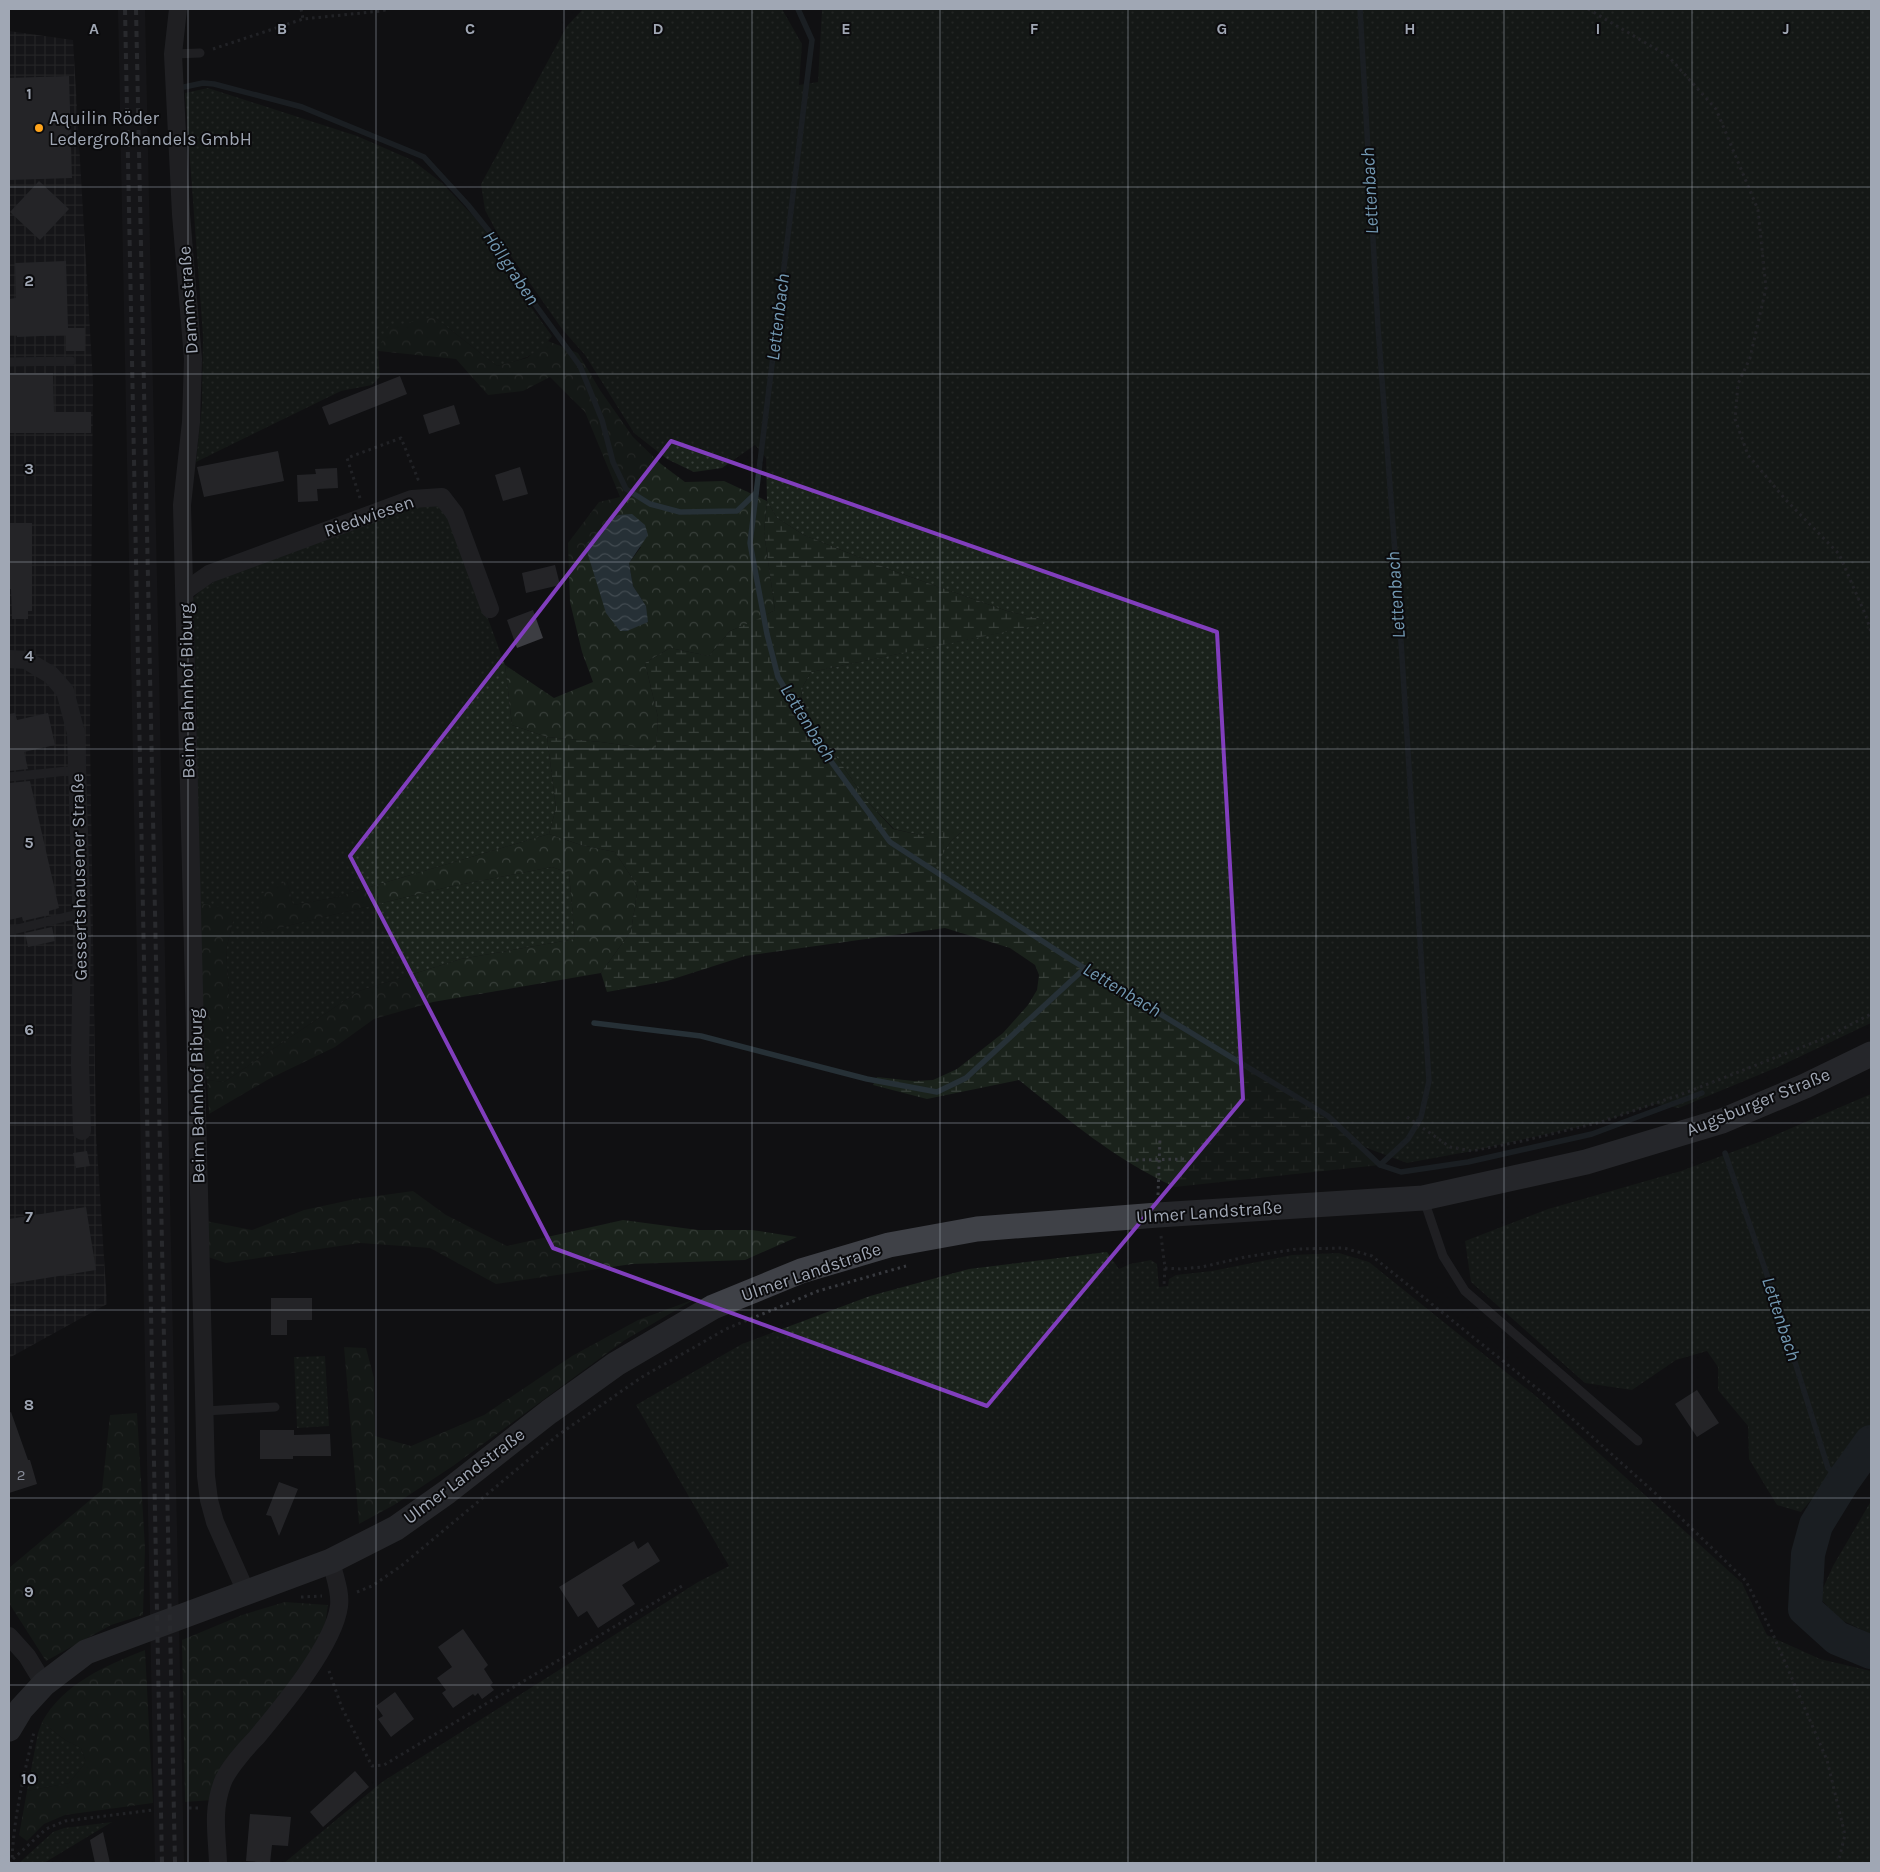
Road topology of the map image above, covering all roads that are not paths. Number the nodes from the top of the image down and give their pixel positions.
1 (178, 9) edge
2 (200, 53) road end
3 (173, 54) junction
4 (71, 361) dead end
5 (9, 362) edge
6 (185, 591) junction
7 (490, 609) dead end
8 (9, 660) edge
9 (77, 770) junction
10 (9, 777) edge
11 (82, 913) junction
12 (9, 931) edge
13 (1871, 1054) edge
14 (82, 1131) dead end
15 (1586, 1162) joint
16 (1423, 1198) junction
17 (275, 1407) dead end
18 (205, 1410) junction
19 (1638, 1441) dead end
20 (331, 1561) junction
21 (247, 1594) junction
22 (9, 1636) edge
23 (44, 1684) junction
24 (9, 1729) edge
25 (218, 1863) edge

1 - 3 street, Dammstraße
2 - 3 lane
3 - 6 street, Dammstraße
4 - 5 lane
6 - 7 street, Riedwiesen
6 - 18 street, Beim Bahnhof Biburg
8 - 9 street, Gessertshausener Straße
9 - 10 lane
9 - 11 street, Gessertshausener Straße
11 - 12 lane
11 - 14 street, Gessertshausener Straße
13 - 15 main road, Augsburger Straße
15 - 16 main road, Ulmer Landstraße
16 - 19 lane
16 - 20 main road, Ulmer Landstraße
17 - 18 lane
18 - 21 street, Beim Bahnhof Biburg
20 - 21 main road, Ulmer Landstraße
20 - 25 street
21 - 23 main road, Ulmer Landstraße
22 - 23 street
23 - 24 main road, Ulmer Landstraße

